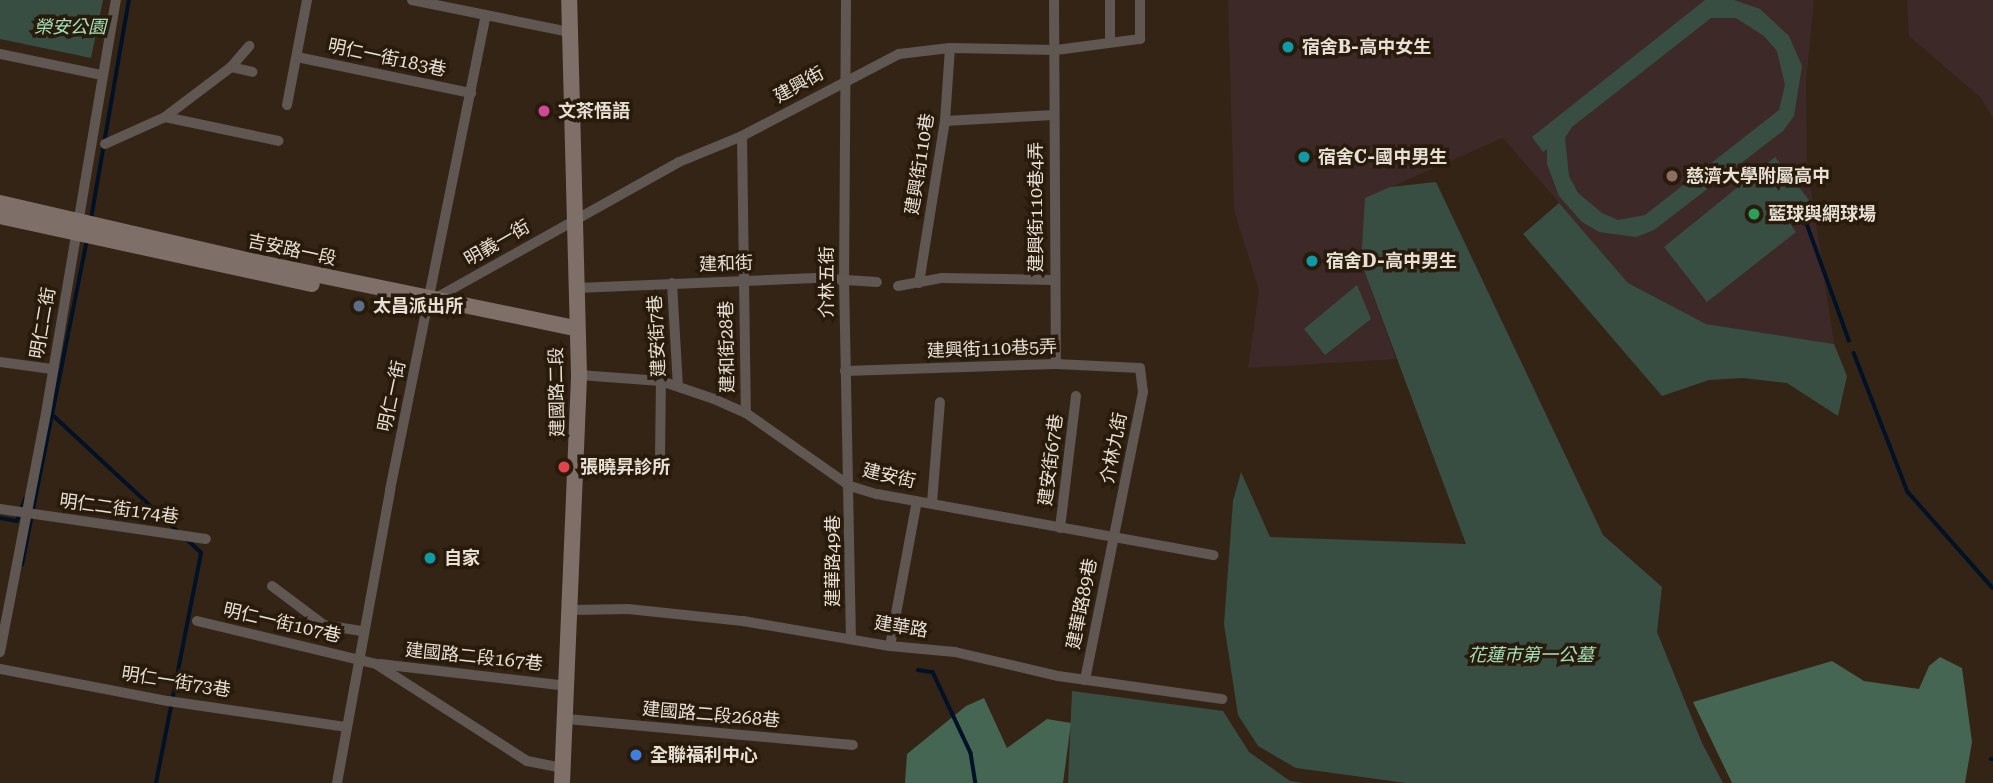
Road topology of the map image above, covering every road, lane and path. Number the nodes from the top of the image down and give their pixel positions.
1 (116, 0) edge
2 (307, 0) edge
3 (412, 0) edge
4 (569, 0) edge
5 (846, 0) edge
6 (1054, 0) edge
7 (1110, 0) edge
8 (1140, 0) edge
9 (485, 16) junction
10 (569, 32) junction
11 (1110, 41) junction
12 (249, 46) dead end
13 (950, 48) junction
14 (1056, 50) junction
15 (0, 54) edge
16 (297, 57) junction
17 (230, 66) junction
18 (251, 72) dead end
19 (101, 75) junction
20 (849, 77) junction
21 (471, 93) junction
22 (287, 105) dead end
23 (1055, 114) junction
24 (165, 117) junction
25 (946, 121) junction
26 (742, 136) junction
27 (279, 141) dead end
28 (106, 144) dead end
29 (0, 203) edge
30 (0, 216) edge
31 (576, 218) junction
32 (77, 225) junction
33 (743, 281) junction
34 (844, 281) junction
35 (1053, 281) junction
36 (877, 282) dead end
37 (672, 284) junction
38 (919, 284) junction
39 (898, 286) dead end
40 (577, 288) junction
41 (430, 300) junction
42 (576, 333) junction
43 (0, 362) edge
44 (1056, 364) junction
45 (1140, 368) joint
46 (52, 369) junction
47 (845, 371) junction
48 (579, 375) junction
49 (661, 381) junction
50 (678, 386) junction
51 (1076, 396) dead end
52 (940, 402) dead end
53 (746, 412) junction
54 (660, 458) dead end
55 (850, 486) junction
56 (918, 501) junction
57 (932, 503) junction
58 (0, 509) edge
59 (26, 514) junction
60 (1060, 528) junction
61 (1114, 535) junction
62 (206, 539) dead end
63 (1214, 555) dead end
64 (272, 586) dead end
65 (572, 610) junction
66 (197, 621) dead end
67 (362, 631) junction
68 (851, 636) junction
69 (890, 646) junction
70 (0, 652) edge
71 (359, 660) junction
72 (376, 664) junction
73 (0, 668) edge
74 (1085, 680) junction
75 (568, 686) junction
76 (1222, 699) dead end
77 (567, 719) junction
78 (347, 727) junction
79 (853, 746) dead end
80 (563, 775) edge
81 (337, 783) edge

1 - 19 street, 明仁二街
2 - 16 street
3 - 9 street
4 - 10 street, 建國路二段
5 - 20 street, 介林五街
6 - 14 street, 建興街110巷4弄
7 - 11 street
8 - 11 street
9 - 10 street
9 - 21 street, 明仁一街
10 - 31 street, 建國路二段
11 - 14 street
12 - 17 street
13 - 14 street, 建興街
13 - 20 street, 建興街
13 - 25 street, 建興街110巷
14 - 23 street, 建興街110巷4弄
15 - 19 street
16 - 21 street, 明仁一街183巷
16 - 22 street
17 - 18 street
17 - 24 street
19 - 32 street, 明仁二街
20 - 26 street, 建興街
20 - 34 street, 介林五街
21 - 41 street, 明仁一街
23 - 25 street
23 - 35 street, 建興街110巷4弄
24 - 27 street
24 - 28 street
25 - 38 street, 建興街110巷
26 - 31 street, 建興街
26 - 33 street, 建和街28巷
29 - 32 street, 吉安路一段
30 - 32 street, 吉安路一段
31 - 40 street, 建國路二段
31 - 41 street, 明義一街
32 - 41 street, 吉安路一段
32 - 46 street, 明仁二街
33 - 34 street, 建和街
33 - 37 street, 建和街
33 - 53 street, 建和街28巷
34 - 36 street, 建和街
34 - 47 street, 介林五街
35 - 38 street
35 - 44 street, 建興街110巷4弄
37 - 40 street, 建和街
37 - 50 street, 建安街7巷
38 - 39 street
40 - 42 street, 建國路二段
41 - 42 street, 吉安路一段
41 - 67 street, 明仁一街
42 - 48 street, 建國路二段
43 - 46 street
44 - 45 street, 建興街110巷5弄
44 - 47 street, 建興街110巷5弄
45 - 61 street, 介林九街
46 - 59 street, 明仁二街
47 - 55 street, 介林五街
48 - 49 street, 建安街
48 - 65 street, 建國路二段
49 - 50 street, 建安街
49 - 54 street
50 - 53 street, 建安街
51 - 60 street, 建安街67巷
52 - 57 street
53 - 55 street, 建安街
55 - 56 street, 建安街
55 - 68 street, 建華路49巷
56 - 57 street, 建安街
56 - 69 street
57 - 60 street, 建安街
58 - 59 street, 明仁二街174巷
59 - 62 street, 明仁二街174巷
59 - 70 street, 明仁二街
60 - 61 street, 建安街
61 - 63 street, 建安街
61 - 74 street, 建華路89巷
64 - 67 street
65 - 68 street, 建華路
65 - 75 street, 建國路二段
66 - 71 street, 明仁一街107巷
67 - 71 street, 明仁一街
68 - 69 street, 建華路
69 - 74 street, 建華路
71 - 72 street, 明仁一街107巷
71 - 78 street, 明仁一街
72 - 75 street, 建國路二段167巷
72 - 80 street
73 - 78 street, 明仁一街73巷
74 - 76 street, 建華路
75 - 77 street, 建國路二段
77 - 79 street, 建國路二段268巷
77 - 80 street, 建國路二段
78 - 81 street, 明仁一街

